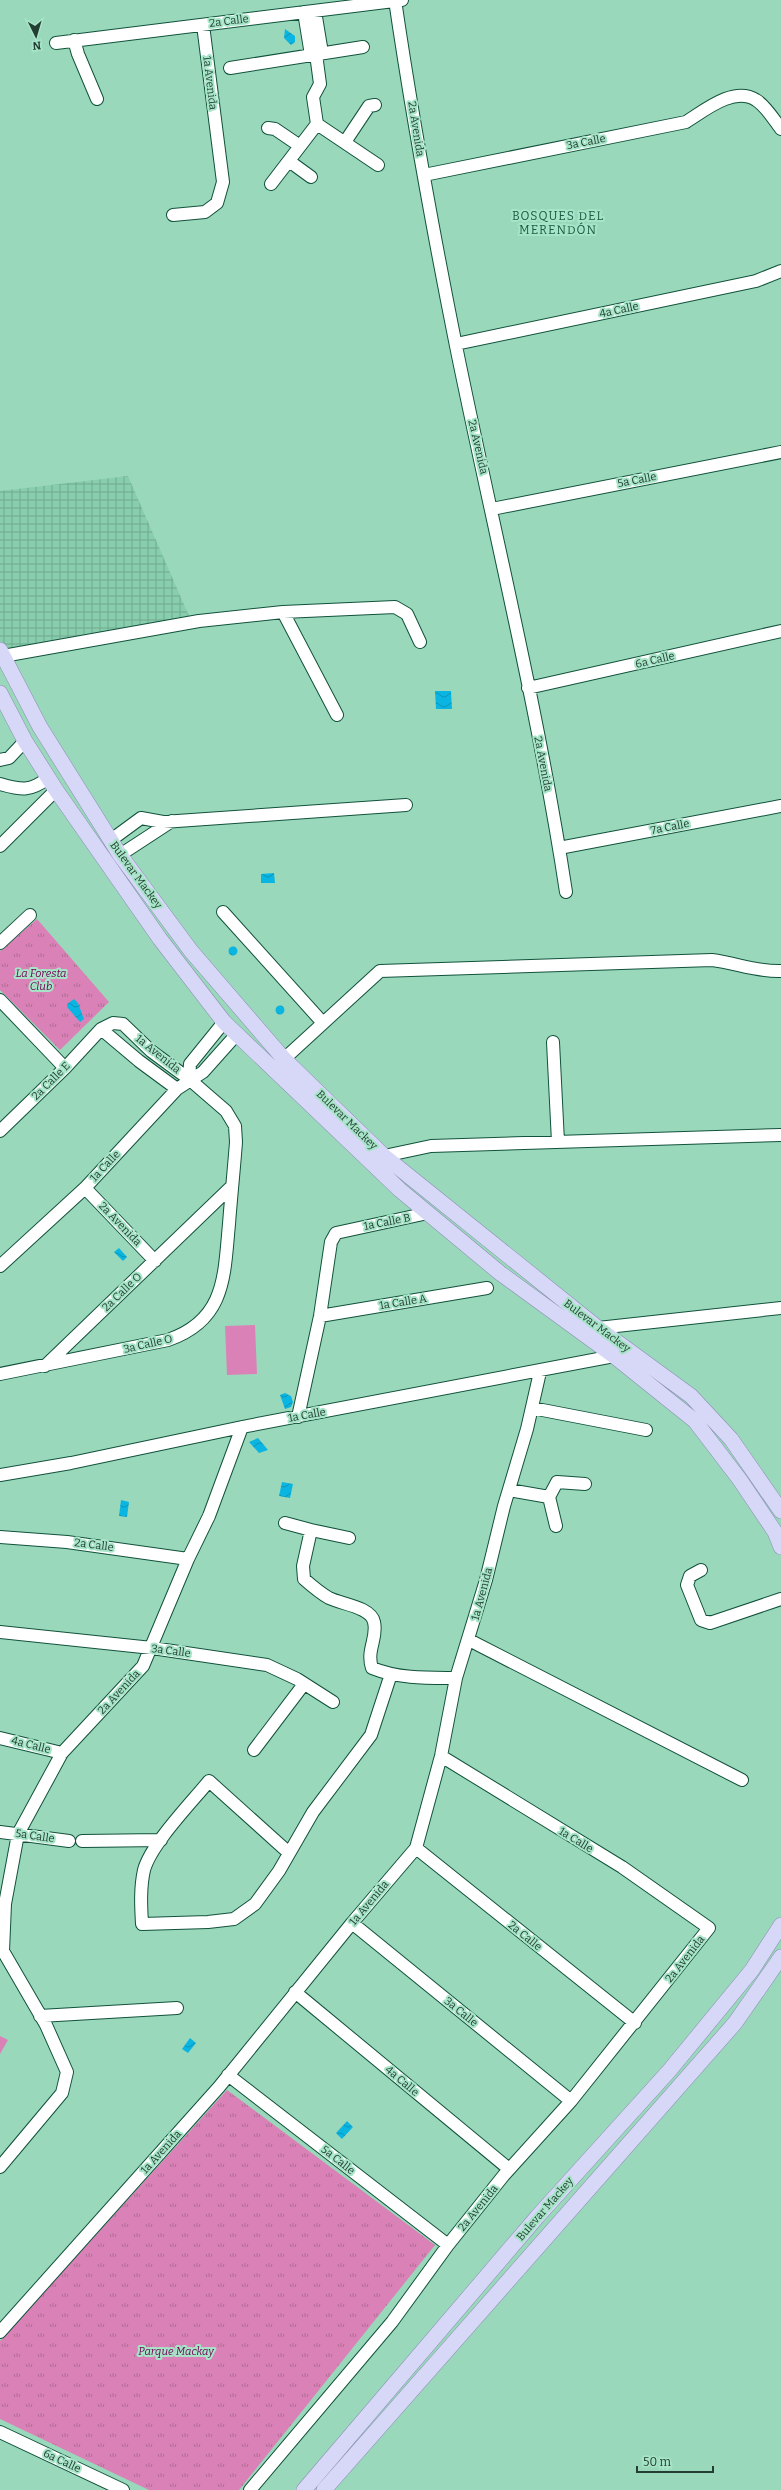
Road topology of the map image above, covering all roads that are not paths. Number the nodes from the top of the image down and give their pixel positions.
1 (397, 0) edge
2 (310, 12) junction
3 (203, 25) junction
4 (74, 40) junction
5 (56, 43) dead end
6 (363, 47) dead end
7 (316, 54) junction
8 (230, 68) dead end
9 (97, 99) dead end
10 (375, 105) dead end
11 (317, 124) junction
12 (268, 128) dead end
13 (781, 129) edge
14 (344, 142) junction
15 (300, 146) junction
16 (289, 161) junction
17 (378, 165) dead end
18 (424, 175) junction
19 (311, 177) dead end
20 (271, 184) dead end
21 (173, 215) dead end
22 (781, 271) edge
23 (456, 344) junction
24 (781, 452) edge
25 (492, 509) junction
26 (282, 612) junction
27 (781, 631) edge
28 (420, 642) dead end
29 (1, 653) edge
30 (528, 688) junction
31 (0, 693) edge
32 (337, 715) dead end
33 (25, 741) junction
34 (0, 760) edge
35 (0, 784) edge
36 (52, 784) junction
37 (406, 805) dead end
38 (781, 806) edge
39 (172, 821) junction
40 (111, 840) junction
41 (96, 844) junction
42 (0, 846) edge
43 (559, 848) junction
44 (120, 855) junction
45 (566, 892) dead end
46 (223, 912) dead end
47 (30, 915) dead end
48 (0, 943) edge
49 (781, 971) edge
50 (0, 1000) edge
51 (224, 1022) junction
52 (323, 1023) junction
53 (101, 1029) junction
54 (236, 1034) junction
55 (553, 1042) dead end
56 (284, 1059) junction
57 (65, 1068) junction
58 (189, 1079) junction
59 (177, 1089) junction
60 (0, 1131) edge
61 (781, 1135) edge
62 (558, 1142) junction
63 (384, 1156) junction
64 (232, 1186) junction
65 (85, 1188) junction
66 (428, 1213) junction
67 (155, 1261) junction
68 (0, 1266) edge
69 (487, 1288) dead end
70 (781, 1308) edge
71 (320, 1316) junction
72 (598, 1328) junction
73 (614, 1356) junction
74 (45, 1366) junction
75 (540, 1372) junction
76 (0, 1374) edge
77 (532, 1408) junction
78 (298, 1416) junction
79 (242, 1427) junction
80 (646, 1430) dead end
81 (0, 1474) edge
82 (585, 1484) dead end
83 (509, 1490) junction
84 (549, 1498) junction
85 (781, 1511) edge
86 (285, 1523) dead end
87 (556, 1526) dead end
88 (311, 1530) junction
89 (0, 1537) edge
90 (349, 1538) dead end
91 (781, 1547) edge
92 (188, 1559) junction
93 (701, 1570) dead end
94 (781, 1599) edge
95 (0, 1632) edge
96 (469, 1640) junction
97 (152, 1648) junction
98 (391, 1674) junction
99 (456, 1678) junction
100 (304, 1684) junction
101 (333, 1702) dead end
102 (0, 1738) edge
103 (254, 1750) dead end
104 (62, 1753) junction
105 (441, 1756) junction
106 (742, 1780) dead end
107 (0, 1832) edge
108 (18, 1834) junction
109 (161, 1840) junction
110 (69, 1841) dead end
111 (82, 1841) dead end
112 (416, 1848) junction
113 (289, 1853) junction
114 (352, 1923) junction
115 (781, 1924) edge
116 (709, 1928) joint
117 (1, 1951) edge
118 (781, 1957) edge
119 (295, 1992) junction
120 (177, 2008) dead end
121 (40, 2016) junction
122 (635, 2023) junction
123 (228, 2075) junction
124 (570, 2101) junction
125 (0, 2167) edge
126 (509, 2169) junction
127 (448, 2246) junction
128 (0, 2332) edge
129 (0, 2432) edge
130 (123, 2490) edge
131 (250, 2490) edge
132 (304, 2490) edge
133 (324, 2490) edge

1 - 2 street, 2a Calle
1 - 18 street, 2a Avenida
2 - 3 street, 2a Calle
2 - 7 street
3 - 4 street, 2a Calle
3 - 21 street, 1a Avenida
4 - 5 street, 2a Calle
4 - 9 street
6 - 7 street
7 - 8 street
7 - 11 street
10 - 14 street
11 - 14 street
11 - 15 street
12 - 15 street
13 - 18 street, 3a Calle
14 - 17 street
15 - 16 street
16 - 19 street
16 - 20 street
18 - 23 street, 2a Avenida
22 - 23 street, 4a Calle
23 - 25 street, 2a Avenida
24 - 25 street, 5a Calle
25 - 30 street, 2a Avenida
26 - 28 street
26 - 29 street
26 - 32 street
27 - 30 street, 6a Calle
29 - 40 main road, Bulevar Mackey
30 - 43 street, 2a Avenida
31 - 33 main road, Bulevar Mackey
33 - 34 street
33 - 36 main road, Bulevar Mackey
35 - 36 street
36 - 41 main road, Bulevar Mackey
36 - 42 street
37 - 39 street
38 - 43 street, 7a Calle
39 - 40 street
39 - 44 street
40 - 44 main road, Bulevar Mackey
41 - 44 main road
41 - 51 main road, Bulevar Mackey
43 - 45 street, 2a Avenida
44 - 56 main road, Bulevar Mackey
46 - 52 street
47 - 48 street
49 - 52 street
50 - 57 street
51 - 54 main road, Bulevar Mackey
51 - 58 street
52 - 56 street
53 - 57 street, 2a Calle E
53 - 58 street, 1a Avenida
53 - 59 street, 1a Avenida
54 - 58 street, 1a Calle
54 - 66 main road, Bulevar Mackey
55 - 62 street
56 - 63 main road, Bulevar Mackey
57 - 60 street, 2a Calle E
58 - 59 street, 1a Calle
58 - 64 street, 1a Avenida
59 - 65 street, 1a Calle
61 - 62 street
62 - 63 street
63 - 72 main road, Bulevar Mackey
64 - 67 street, 2a Calle O
64 - 74 street, 3a Calle O
65 - 67 street, 2a Avenida
65 - 68 street, 1a Calle
66 - 71 street, 1a Calle B
66 - 73 main road, Bulevar Mackey
67 - 74 street, 2a Calle O
69 - 71 street, 1a Calle A
70 - 72 street
71 - 78 street
72 - 85 main road, Bulevar Mackey
73 - 75 street, 1a Calle
73 - 91 main road, Bulevar Mackey
74 - 76 street
75 - 77 street, 1a Avenida
75 - 78 street, 1a Calle
77 - 80 street
77 - 83 street, 1a Avenida
78 - 79 street, 1a Calle
79 - 81 street, 1a Calle
79 - 92 street, 2a Avenida
82 - 84 street
83 - 84 street
83 - 96 street, 1a Avenida
84 - 87 street
86 - 88 street
88 - 90 street
88 - 98 street
89 - 92 street, 2a Calle
92 - 97 street, 2a Avenida
93 - 94 street
95 - 97 street, 3a Calle
96 - 99 street, 1a Avenida
96 - 106 street
97 - 100 street, 3a Calle
97 - 104 street, 2a Avenida
98 - 99 street
98 - 113 street
99 - 105 street, 1a Avenida
100 - 101 street, 3a Calle
100 - 103 street
102 - 104 street, 4a Calle
104 - 108 street, 2a Avenida
105 - 112 street, 1a Avenida
105 - 116 street, 1a Calle
107 - 108 street, 5a Calle
108 - 110 street, 5a Calle
108 - 117 street, 2a Avenida
109 - 111 street
109 - 113 street
109 - 113 street
112 - 114 street, 1a Avenida
112 - 122 street, 2a Calle
114 - 119 street, 1a Avenida
114 - 124 street, 3a Calle
115 - 132 main road, Bulevar Mackey
116 - 122 street, 2a Avenida
117 - 121 street
118 - 133 main road, Bulevar Mackey
119 - 123 street, 1a Avenida
119 - 126 street, 4a Calle
120 - 121 street
121 - 125 street
122 - 124 street, 2a Avenida
123 - 127 street, 5a Calle
123 - 128 street, 1a Avenida
124 - 126 street, 2a Avenida
126 - 127 street, 2a Avenida
127 - 131 street, 2a Avenida
129 - 130 street, 6a Calle

